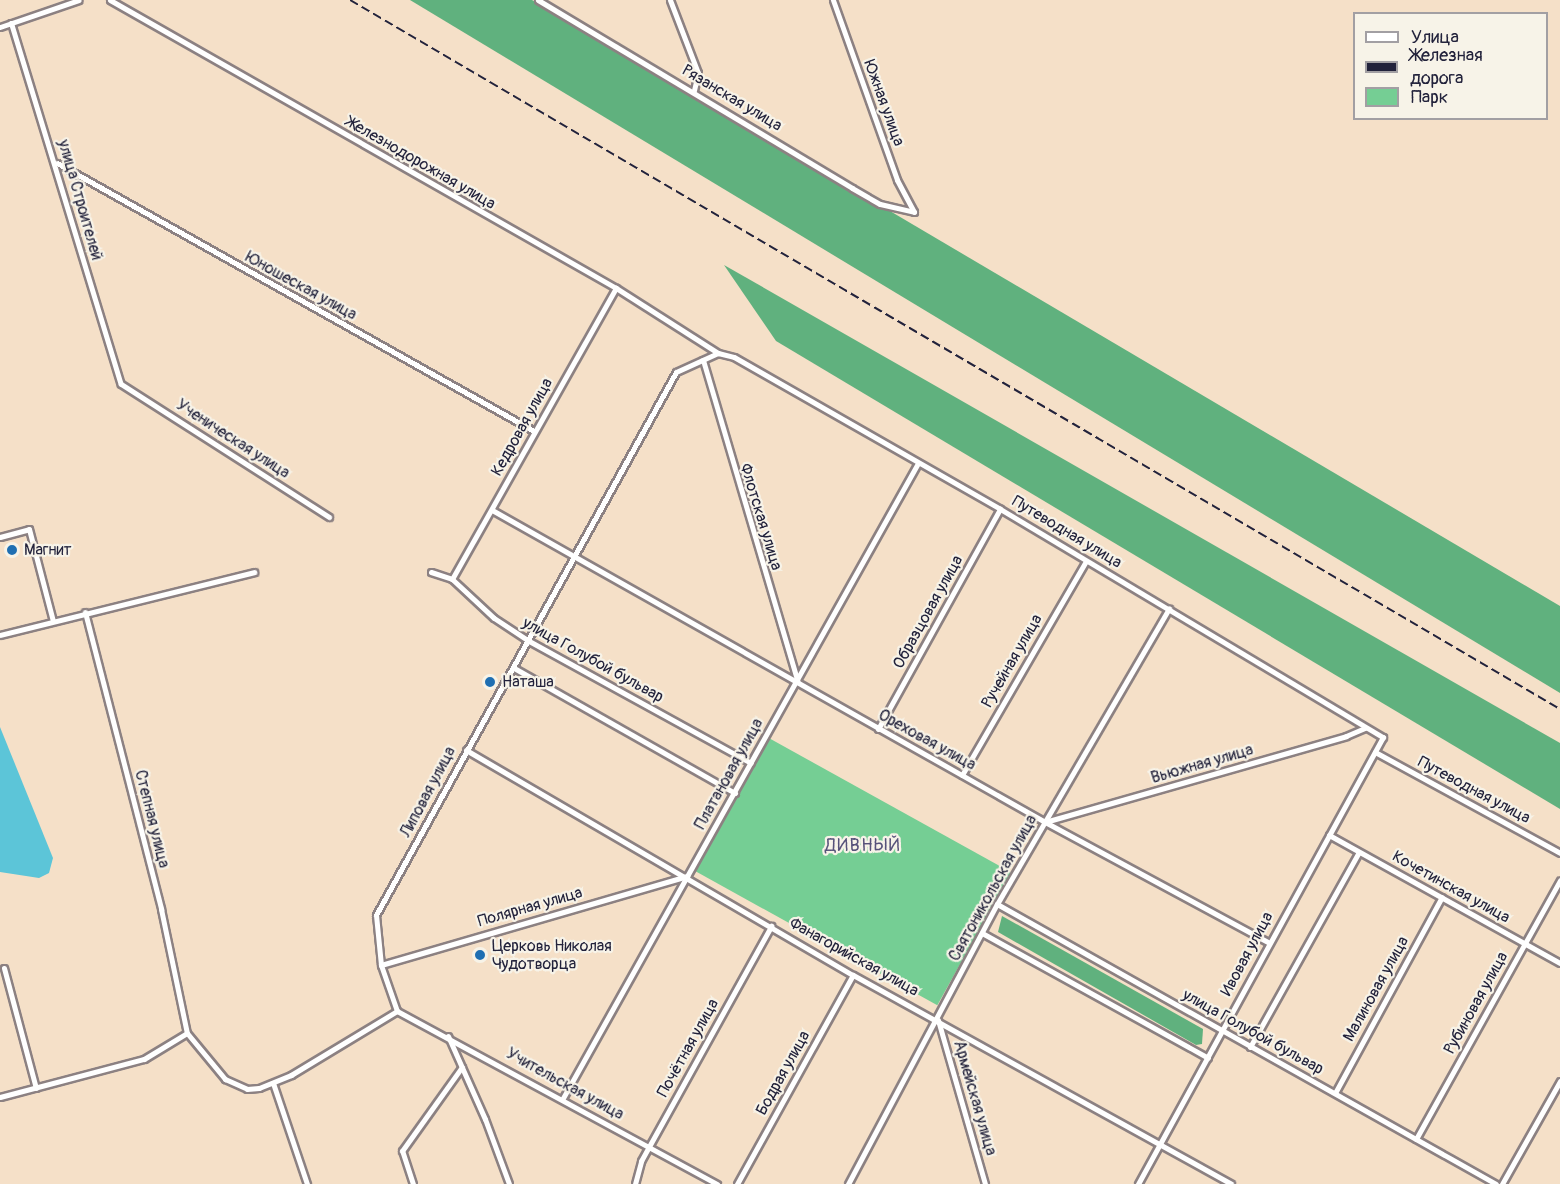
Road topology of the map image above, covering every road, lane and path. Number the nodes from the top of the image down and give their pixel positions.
1 (79, 0) edge
2 (110, 0) edge
3 (538, 0) edge
4 (670, 0) edge
5 (833, 0) edge
6 (11, 23) junction
7 (0, 27) edge
8 (694, 91) junction
9 (57, 163) junction
10 (914, 212) joint
11 (616, 288) junction
12 (718, 353) junction
13 (734, 357) joint
14 (703, 360) junction
15 (121, 384) joint
16 (534, 431) junction
17 (918, 463) junction
18 (1000, 509) junction
19 (492, 510) junction
20 (329, 517) dead end
21 (0, 537) edge
22 (575, 558) junction
23 (1086, 561) junction
24 (254, 572) dead end
25 (431, 572) dead end
26 (452, 579) junction
27 (1169, 608) junction
28 (86, 612) junction
29 (53, 621) junction
30 (0, 635) edge
31 (529, 641) junction
32 (514, 668) junction
33 (797, 680) junction
34 (1365, 728) junction
35 (878, 729) junction
36 (1383, 737) joint
37 (466, 750) junction
38 (1375, 752) junction
39 (751, 763) junction
40 (962, 775) junction
41 (735, 793) junction
42 (1045, 822) junction
43 (1329, 835) junction
44 (1359, 852) junction
45 (1560, 853) edge
46 (687, 876) junction
47 (1560, 880) edge
48 (1442, 897) junction
49 (997, 904) junction
50 (771, 926) junction
51 (982, 933) junction
52 (1268, 942) junction
53 (1525, 943) junction
54 (1560, 963) edge
55 (381, 965) junction
56 (4, 968) dead end
57 (853, 975) junction
58 (397, 1011) junction
59 (938, 1020) junction
60 (1221, 1031) junction
61 (187, 1033) junction
62 (448, 1036) junction
63 (1250, 1047) junction
64 (1208, 1058) junction
65 (462, 1067) junction
66 (1560, 1081) edge
67 (273, 1083) junction
68 (36, 1088) junction
69 (1335, 1093) junction
70 (0, 1097) edge
71 (563, 1098) junction
72 (1416, 1139) junction
73 (1160, 1143) junction
74 (650, 1146) junction
75 (307, 1184) edge
76 (413, 1184) edge
77 (509, 1184) edge
78 (635, 1184) edge
79 (717, 1184) edge
80 (737, 1184) edge
81 (848, 1184) edge
82 (985, 1184) edge
83 (1138, 1184) edge
84 (1232, 1184) edge
85 (1496, 1184) edge
86 (1502, 1184) edge

1 - 6 street
2 - 11 street, Железнодорожная улица
3 - 8 street, Рязанская улица
4 - 8 street
5 - 10 street, Южная улица
6 - 7 street
6 - 9 street, улица Строителей
8 - 10 street, Рязанская улица
9 - 15 street, улица Строителей
9 - 16 street, Юношеская улица
11 - 12 street, Железнодорожная улица
11 - 16 street, Кедровая улица
12 - 13 street, Железнодорожная улица
12 - 14 street
13 - 17 street, Путеводная улица
14 - 22 street, Липовая улица
14 - 33 street, Флотская улица
15 - 20 street, Ученическая улица
16 - 19 street, Кедровая улица
17 - 18 street, Путеводная улица
17 - 33 street, Платановая улица
18 - 23 street, Путеводная улица
18 - 35 street, Образцовая улица
19 - 22 street, Ореховая улица
19 - 26 street, Кедровая улица
21 - 29 street
22 - 31 street, Липовая улица
22 - 33 street, Ореховая улица
23 - 27 street, Путеводная улица
23 - 40 street, Ручейная улица
24 - 28 street
25 - 26 street, улица Голубой бульвар
26 - 31 street, улица Голубой бульвар
27 - 34 street, Путеводная улица
27 - 42 street, Святоникольская улица
28 - 29 street
28 - 61 street, Степная улица
29 - 30 street
31 - 32 street, Липовая улица
31 - 39 street, улица Голубой бульвар
32 - 37 street, Липовая улица
32 - 41 street
33 - 35 street, Ореховая улица
33 - 39 street, Платановая улица
34 - 36 street, Путеводная улица
34 - 42 street, Вьюжная улица
35 - 40 street, Ореховая улица
36 - 38 street, Ивовая улица
37 - 46 street, Фанагорийская улица
37 - 55 street, Липовая улица
38 - 43 street, Ивовая улица
38 - 45 street, Путеводная улица
39 - 41 street, Платановая улица
40 - 42 street, Ореховая улица
41 - 46 street, Платановая улица
42 - 49 street, Святоникольская улица
42 - 52 street, Ореховая улица
43 - 44 street, Кочетинская улица
43 - 52 street, Ивовая улица
44 - 48 street, Кочетинская улица
44 - 63 street
46 - 50 street, Фанагорийская улица
46 - 55 street, Полярная улица
46 - 71 street, Платановая улица
47 - 53 street, Рубиновая улица
48 - 53 street, Кочетинская улица
48 - 69 street, Малиновая улица
49 - 51 street, Святоникольская улица
49 - 60 street, улица Голубой бульвар
50 - 57 street, Фанагорийская улица
50 - 74 street, Почётная улица
51 - 59 street, Святоникольская улица
51 - 64 street
52 - 60 street, Ивовая улица
53 - 54 street, Кочетинская улица
53 - 72 street, Рубиновая улица
55 - 58 street, Липовая улица
56 - 68 street
57 - 59 street, Фанагорийская улица
57 - 80 street, Бодрая улица
58 - 62 street, Учительская улица
58 - 67 street
59 - 73 street, Фанагорийская улица
59 - 81 street, Святоникольская улица
59 - 82 street, Армейская улица
60 - 63 street, улица Голубой бульвар
60 - 64 street, Ивовая улица
61 - 67 street
61 - 68 street
62 - 65 street
62 - 71 street, Учительская улица
63 - 69 street, улица Голубой бульвар
64 - 73 street, Ивовая улица
65 - 76 street
65 - 77 street
66 - 86 street
67 - 75 street
68 - 70 street
69 - 72 street, улица Голубой бульвар
71 - 74 street, Учительская улица
72 - 85 street, улица Голубой бульвар
73 - 83 street, Ивовая улица
73 - 84 street, Фанагорийская улица
74 - 78 street, Почётная улица
74 - 79 street, Учительская улица

